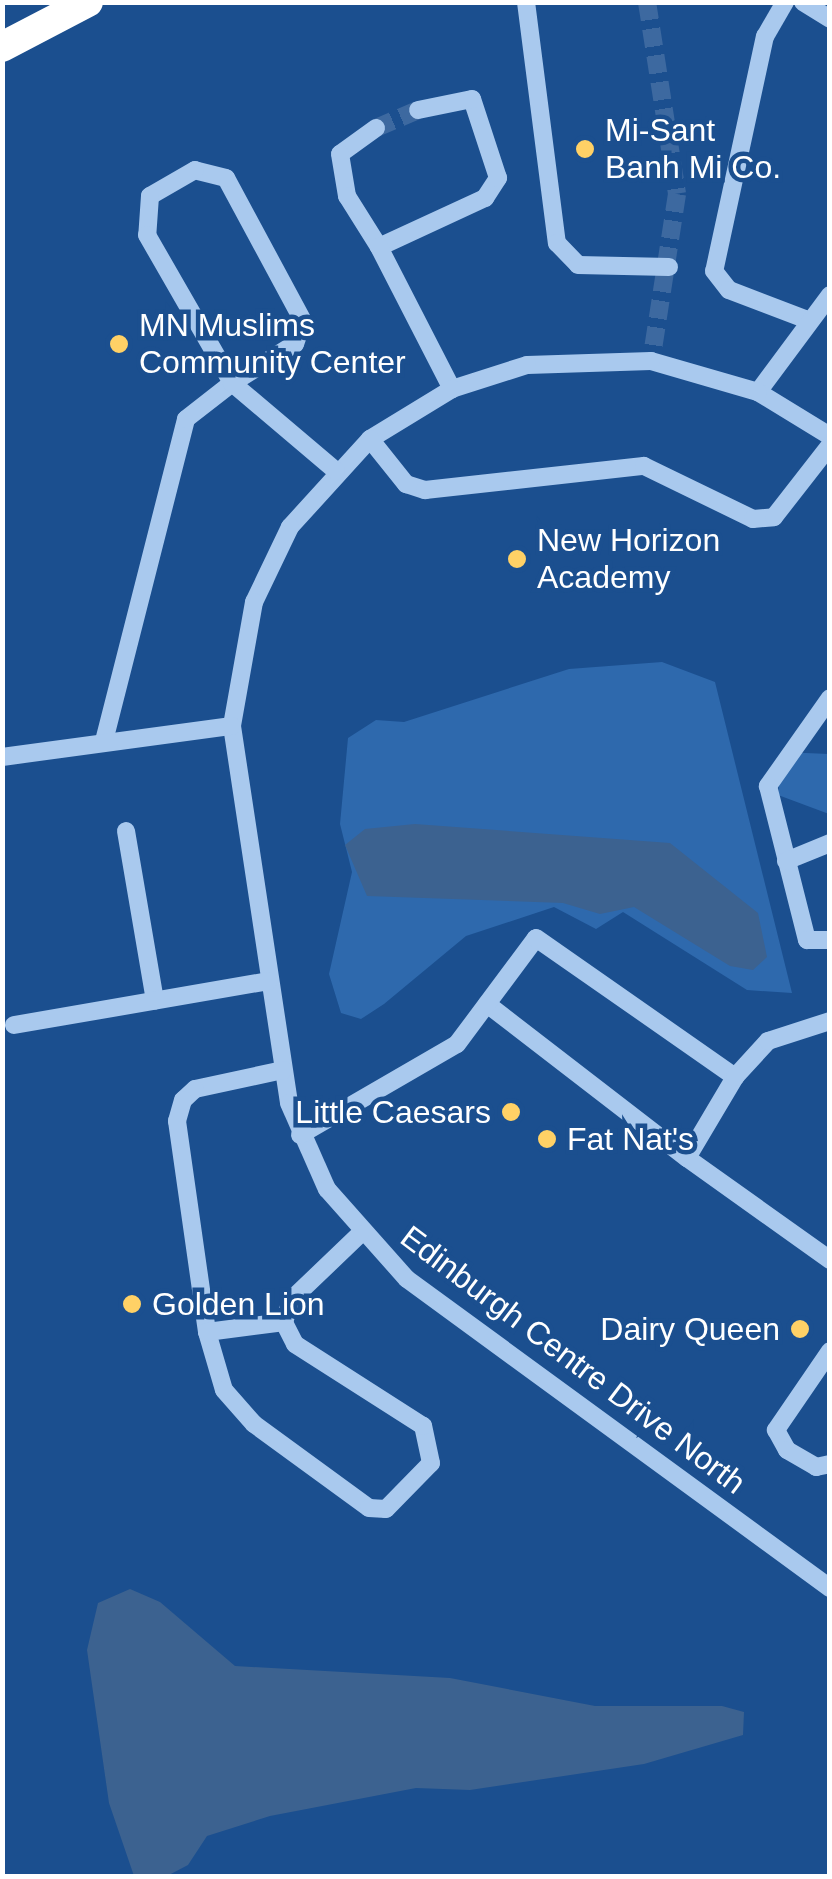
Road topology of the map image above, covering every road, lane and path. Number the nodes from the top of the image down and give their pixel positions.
1 (88, 2) edge
2 (526, 2) edge
3 (784, 2) edge
4 (803, 2) edge
5 (830, 20) edge
6 (2, 46) edge
7 (418, 110) tunnel mouth
8 (376, 128) tunnel mouth
9 (379, 246) junction
10 (669, 267) dead end
11 (830, 287) edge
12 (829, 295) edge
13 (805, 320) junction
14 (232, 383) junction
15 (452, 389) junction
16 (758, 392) junction
17 (830, 436) edge
18 (370, 440) junction
19 (830, 445) edge
20 (336, 472) junction
21 (830, 698) edge
22 (232, 726) junction
23 (104, 741) junction
24 (2, 756) edge
25 (126, 831) dead end
26 (827, 847) edge
27 (786, 861) junction
28 (830, 940) edge
29 (268, 980) junction
30 (154, 1001) junction
31 (487, 1004) junction
32 (830, 1021) edge
33 (14, 1026) dead end
34 (283, 1070) junction
35 (734, 1077) junction
36 (300, 1135) junction
37 (687, 1158) junction
38 (360, 1234) junction
39 (830, 1260) edge
40 (284, 1322) junction
41 (207, 1332) junction
42 (830, 1351) edge
43 (830, 1464) edge
44 (830, 1588) edge

1 - 6 highway
2 - 10 street
3 - 13 street
4 - 5 street
7 - 9 street
8 - 9 street
9 - 15 street
11 - 12 street
12 - 13 street
13 - 16 street
14 - 14 street
14 - 20 street
14 - 23 street
15 - 16 street, Edinburgh Centre Drive North
15 - 18 street, Edinburgh Centre Drive North
16 - 17 street, Edinburgh Centre Drive North
18 - 19 street
18 - 20 street, Edinburgh Centre Drive North
20 - 22 street, Edinburgh Centre Drive North
21 - 27 street
22 - 23 street
22 - 29 street, Edinburgh Centre Drive North
23 - 24 street
25 - 30 street
26 - 27 street
27 - 28 street
29 - 30 street
29 - 34 street, Edinburgh Centre Drive North
30 - 33 street
31 - 35 street
31 - 36 street
31 - 37 street
32 - 35 street
34 - 36 street, Edinburgh Centre Drive North
34 - 41 street
35 - 37 street
36 - 38 street, Edinburgh Centre Drive North
37 - 39 street
38 - 40 street
38 - 44 street, Edinburgh Centre Drive North
40 - 41 street
40 - 41 street
42 - 43 street

